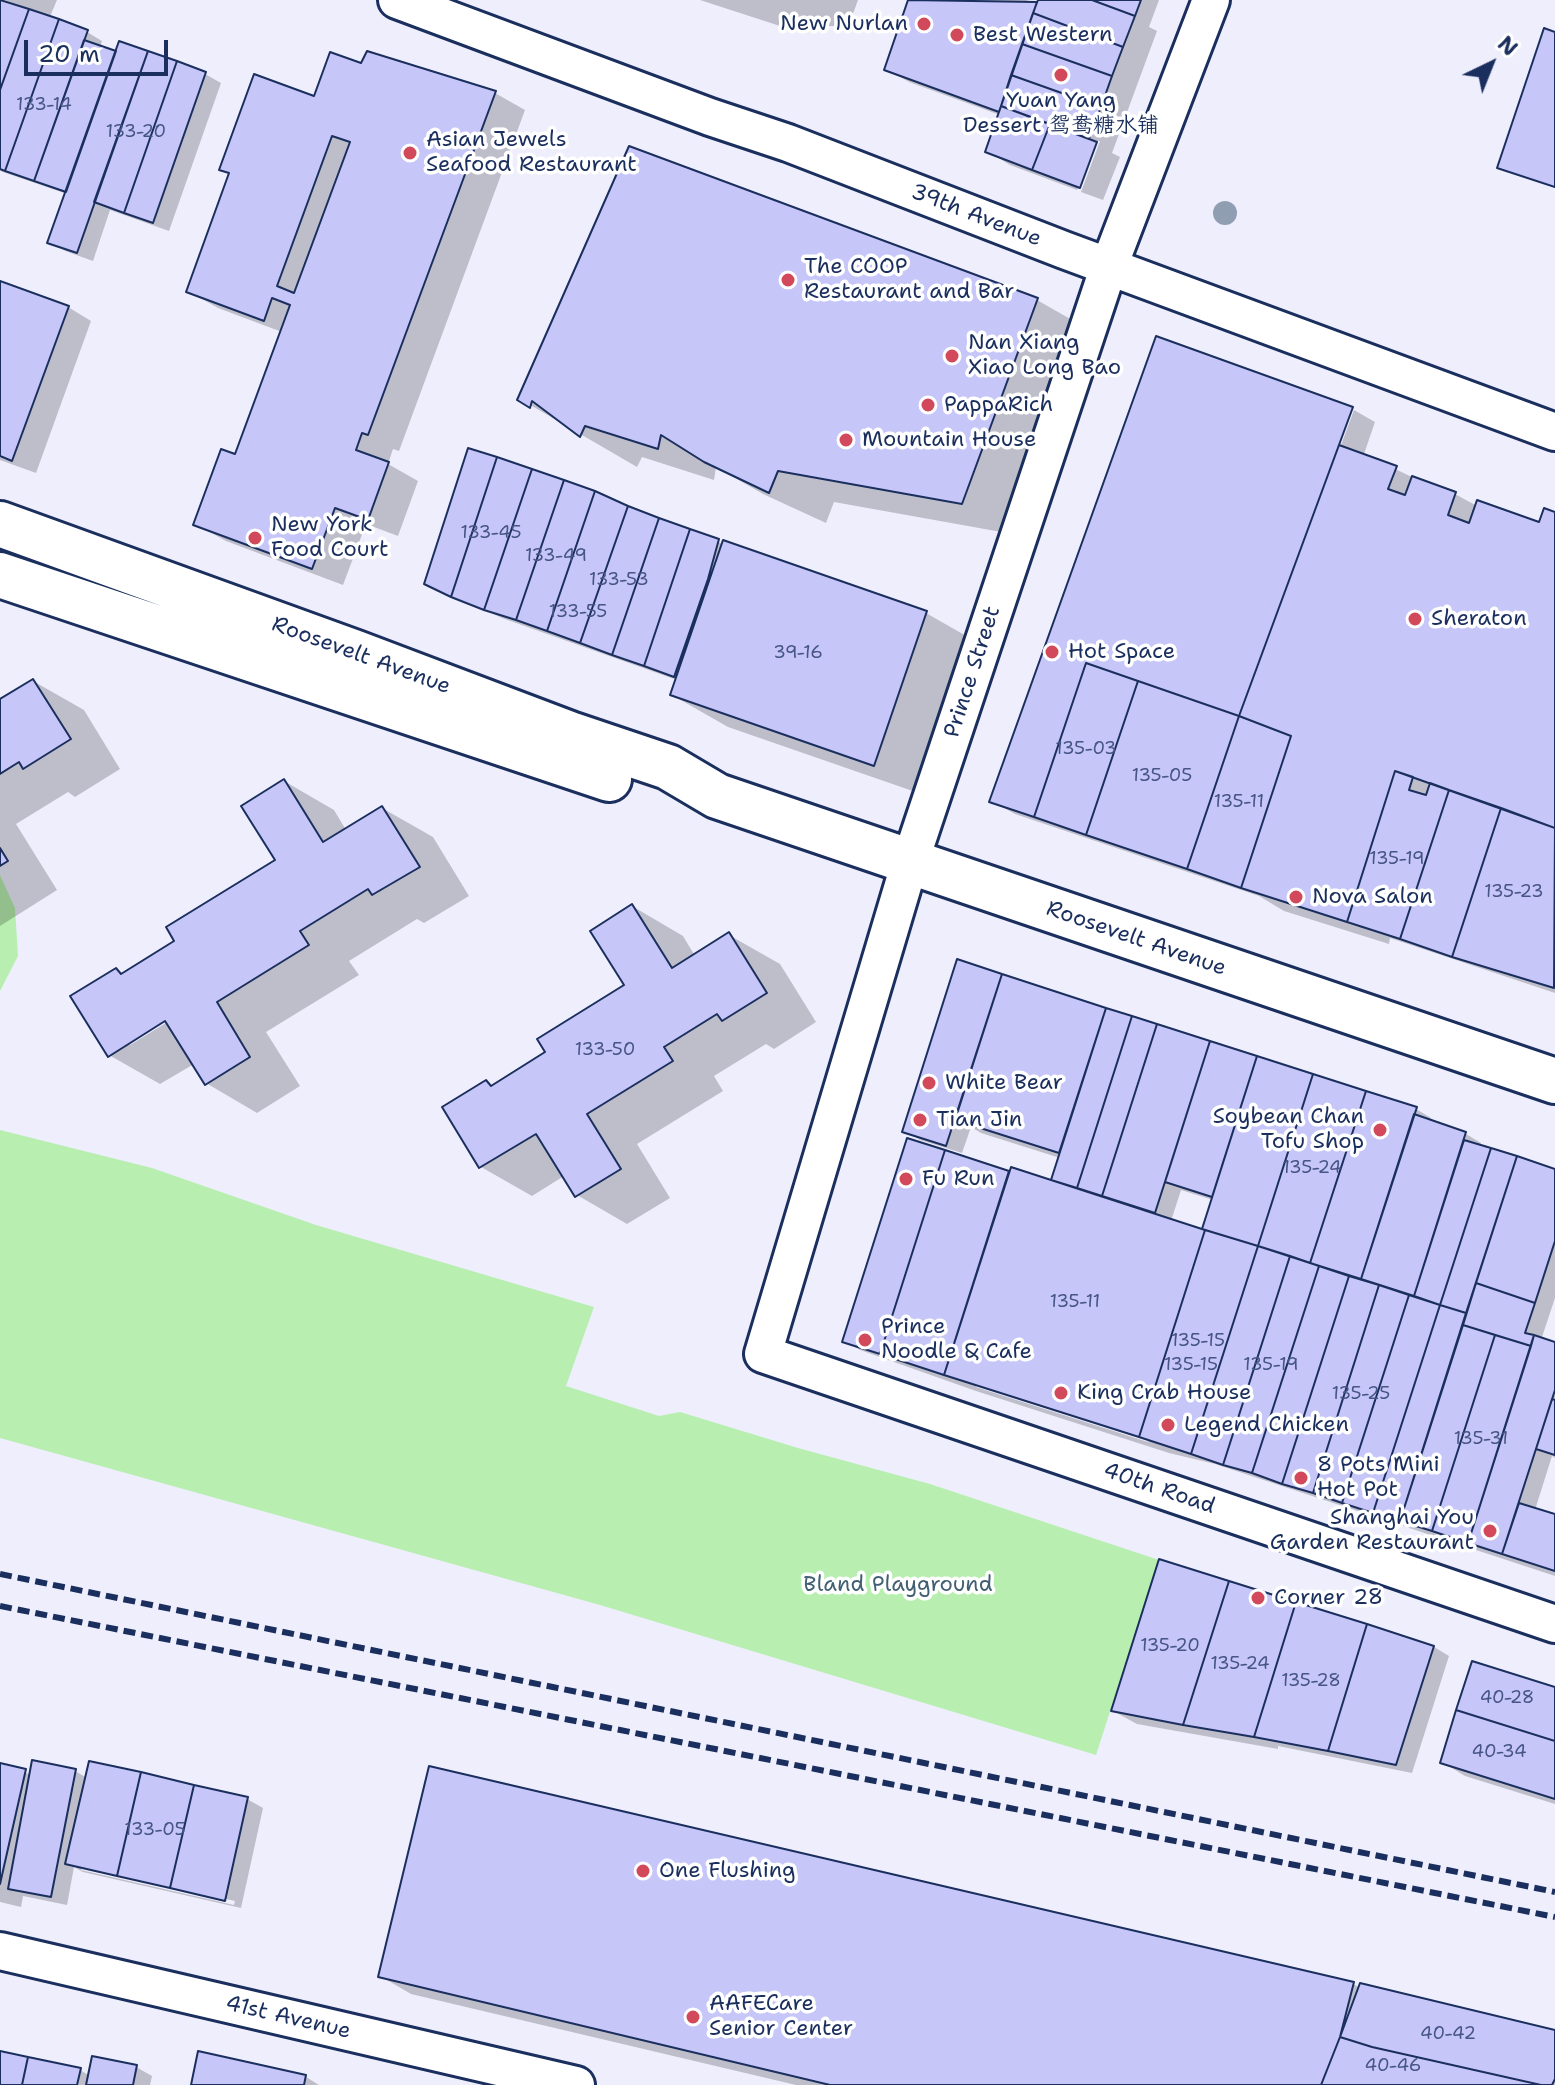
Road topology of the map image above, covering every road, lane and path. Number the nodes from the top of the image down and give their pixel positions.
1 (397, 0) edge
2 (1211, 0) edge
3 (1109, 266) junction
4 (1555, 432) edge
5 (0, 524) edge
6 (0, 575) edge
7 (717, 796) junction
8 (910, 862) junction
9 (1555, 1081) edge
10 (763, 1354) joint
11 (1555, 1624) edge
12 (0, 1951) edge
13 (576, 2085) edge

1 - 3 street, 39th Avenue
2 - 3 street, Prince Street
3 - 4 street, 39th Avenue
3 - 8 street, Prince Street
5 - 7 main road, Roosevelt Avenue
6 - 7 main road, Roosevelt Avenue
7 - 8 main road, Roosevelt Avenue
8 - 9 main road, Roosevelt Avenue
8 - 10 street, Prince Street
10 - 11 street, 40th Road
12 - 13 street, 41st Avenue

